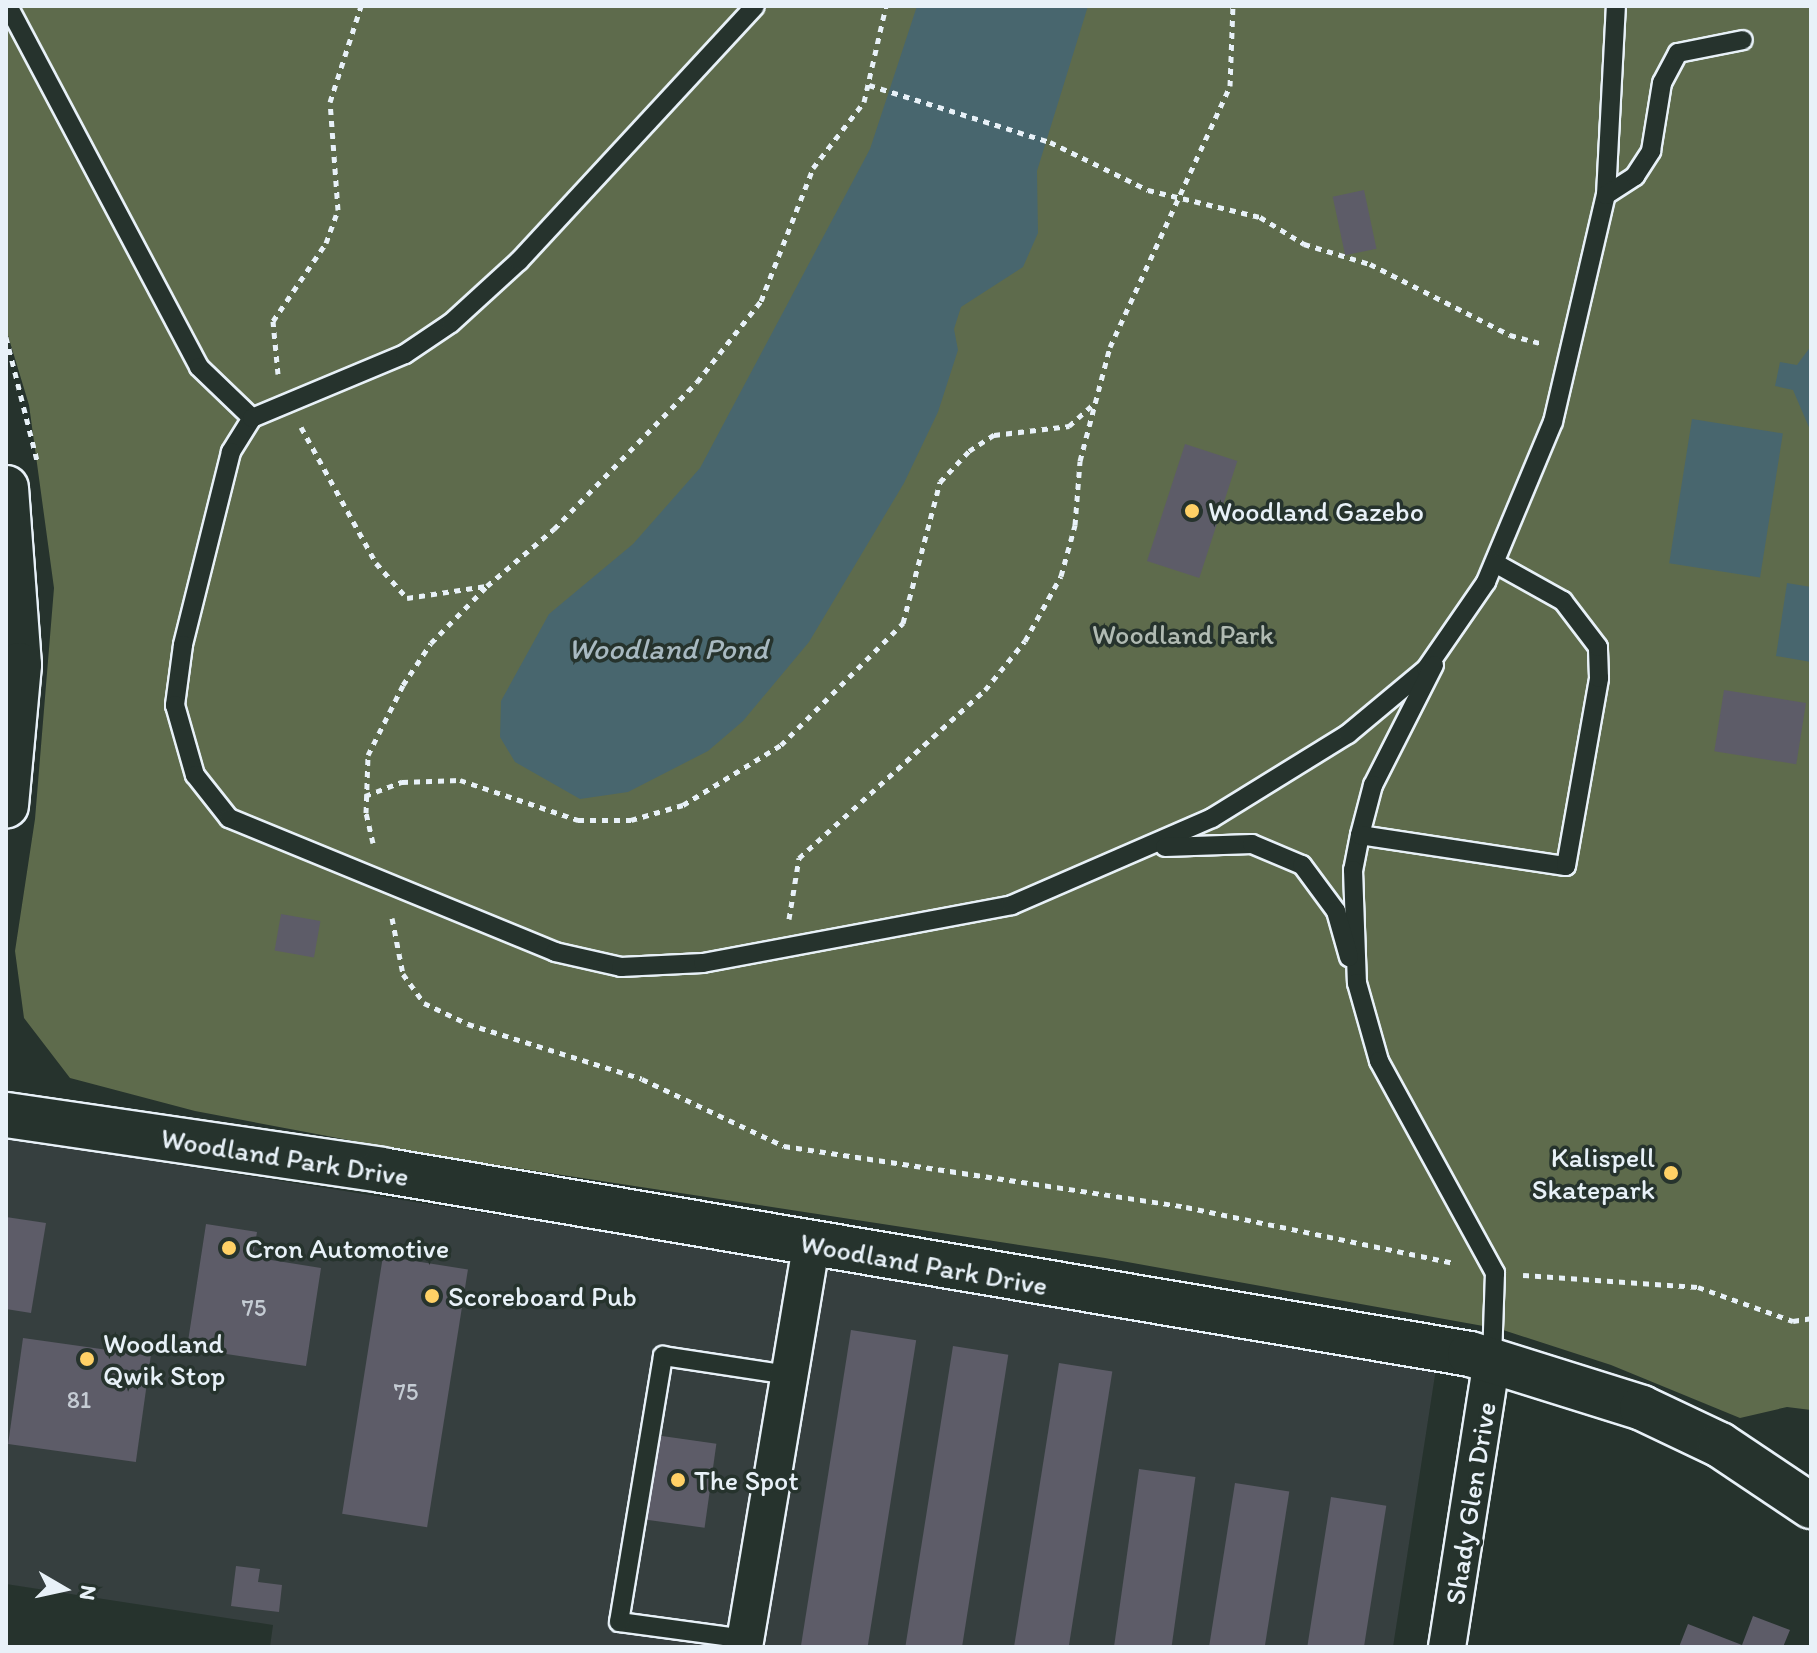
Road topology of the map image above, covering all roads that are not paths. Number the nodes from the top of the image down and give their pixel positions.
1 (8, 6) edge
2 (755, 6) edge
3 (1616, 6) edge
4 (1743, 40) dead end
5 (1606, 195) junction
6 (252, 418) junction
7 (22, 477) edge
8 (1495, 563) junction
9 (12, 590) edge
10 (1442, 648) junction
11 (6, 805) edge
12 (1360, 835) junction
13 (1135, 852) junction
14 (1357, 983) junction
15 (6, 1115) edge
16 (811, 1245) junction
17 (1492, 1360) junction
18 (789, 1375) junction
19 (1811, 1506) edge
20 (745, 1643) edge
21 (1447, 1647) edge

1 - 6 lane
2 - 6 lane
3 - 5 lane
4 - 5 lane
5 - 8 lane
6 - 13 lane
7 - 9 street
8 - 10 lane
8 - 12 lane
9 - 11 street
10 - 12 lane
10 - 13 lane
12 - 14 lane
13 - 14 lane
14 - 17 lane
15 - 16 street, Woodland Park Drive
16 - 17 street, Woodland Park Drive
16 - 18 street
17 - 19 street, Woodland Park Drive
17 - 21 street, Shady Glen Drive
18 - 20 street
18 - 20 lane

